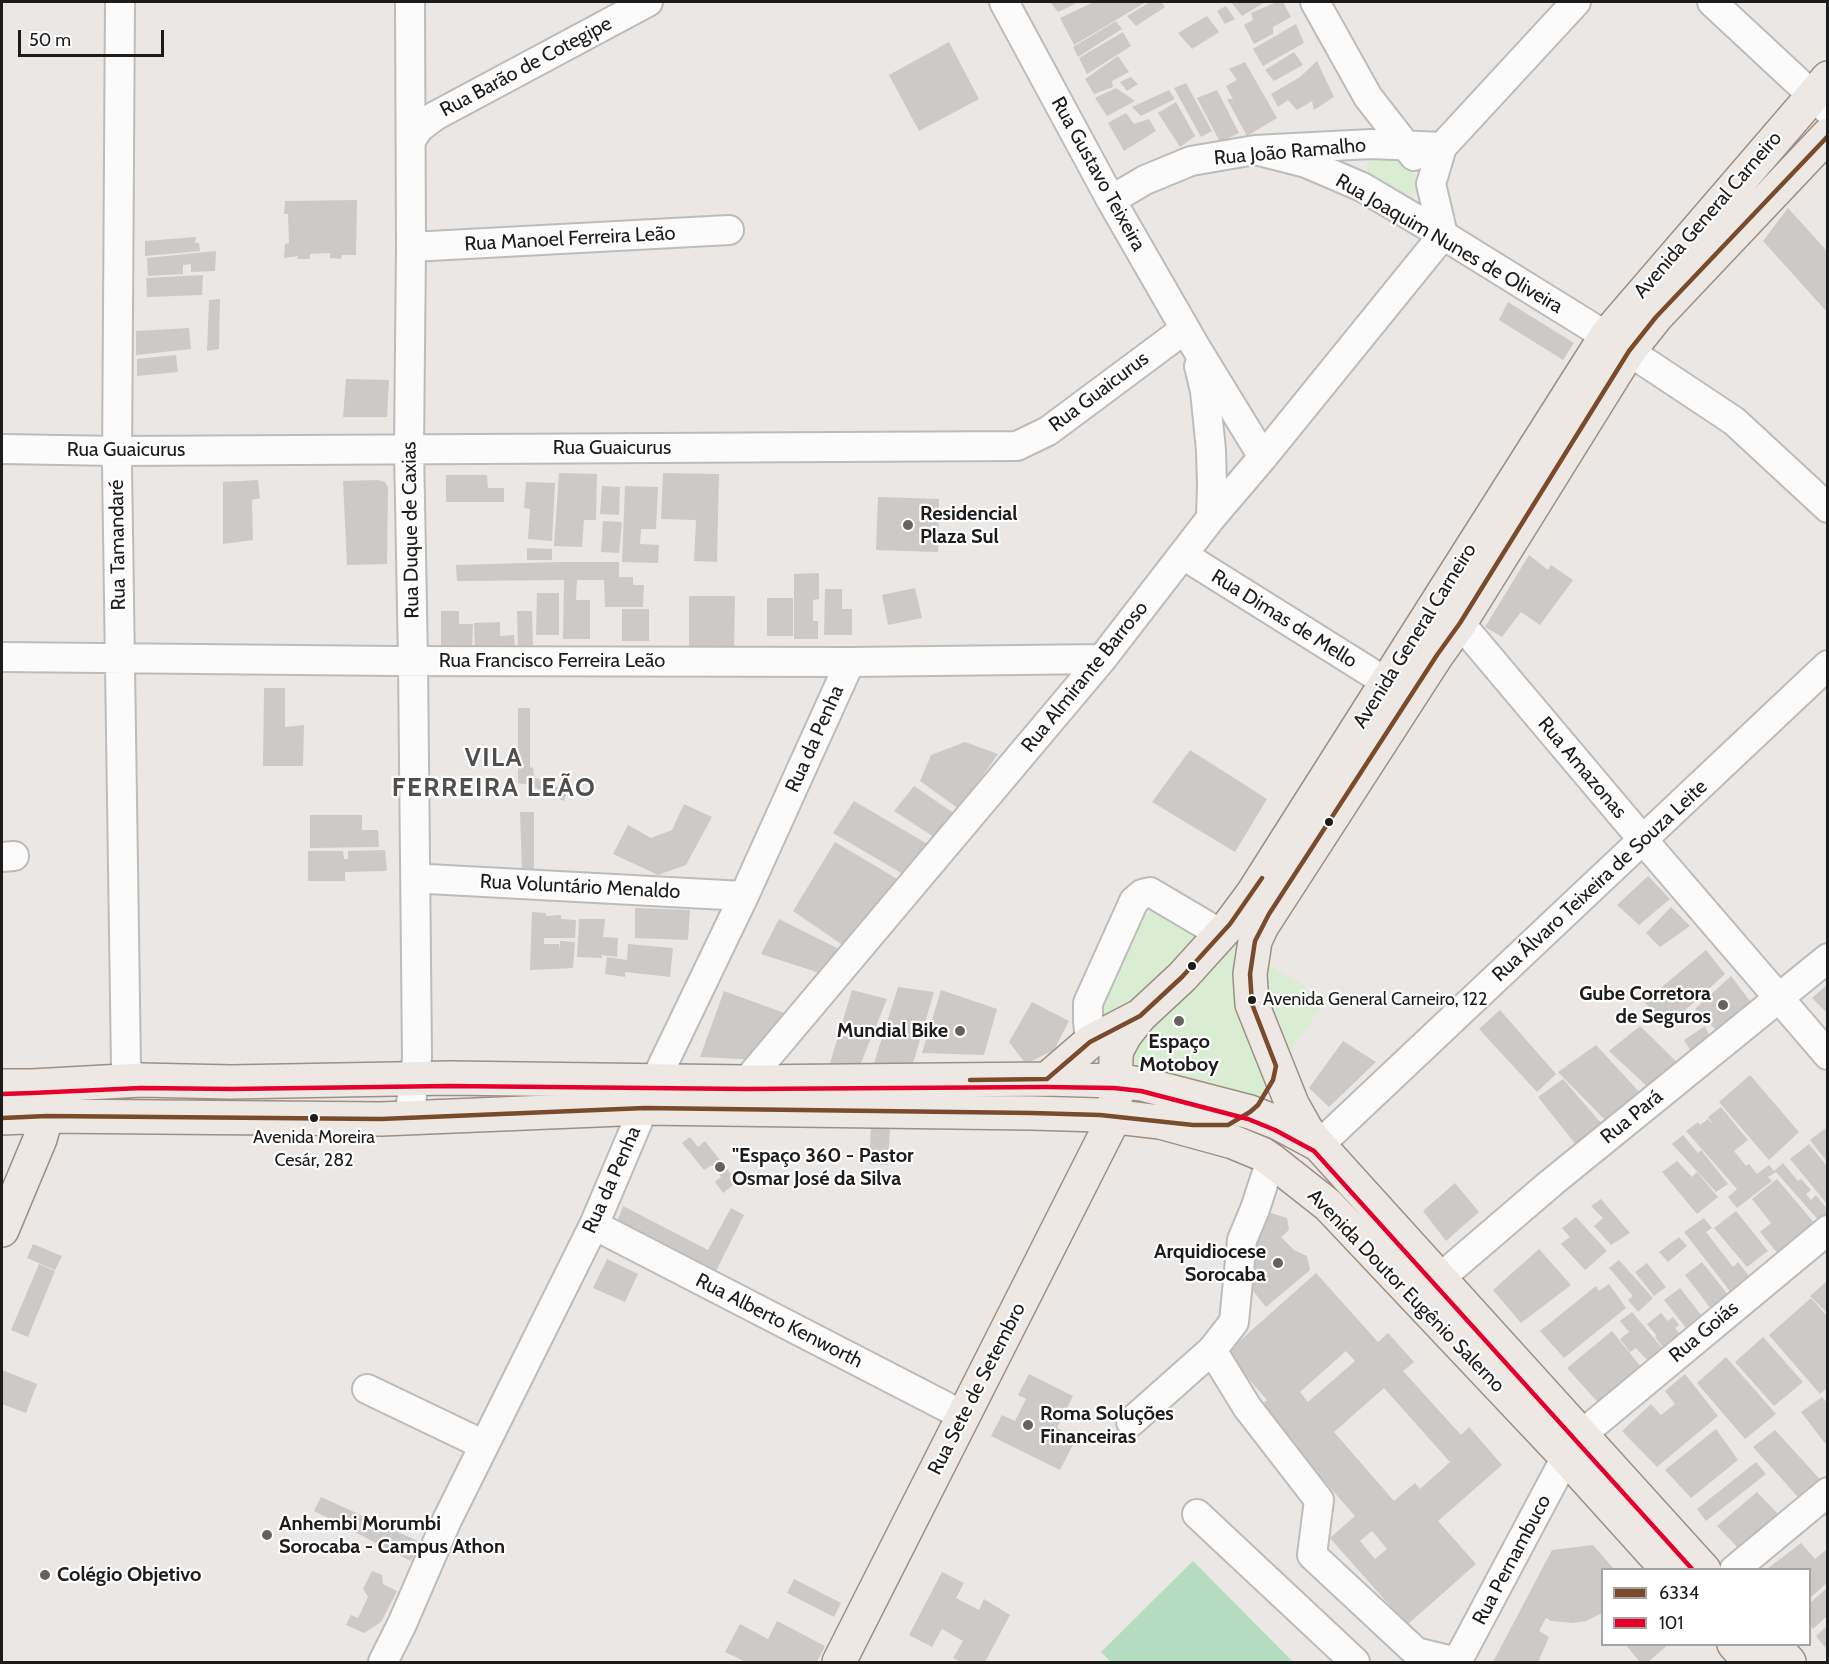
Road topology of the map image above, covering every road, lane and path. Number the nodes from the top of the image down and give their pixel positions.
1 (120, 2) edge
2 (410, 2) edge
3 (648, 2) edge
4 (1004, 2) edge
5 (1315, 2) edge
6 (1576, 2) edge
7 (1712, 2) edge
8 (1822, 94) edge
9 (1368, 97) junction
10 (1827, 135) edge
11 (411, 140) junction
12 (1371, 144) junction
13 (1407, 147) junction
14 (1442, 147) junction
15 (1255, 150) junction
16 (1431, 184) junction
17 (1362, 187) junction
18 (1111, 200) junction
19 (1388, 203) junction
20 (1431, 228) junction
21 (729, 230) dead end
22 (411, 247) junction
23 (1190, 338) junction
24 (1617, 344) junction
25 (1209, 440) junction
26 (2, 449) edge
27 (409, 449) junction
28 (117, 451) junction
29 (1254, 468) junction
30 (1827, 508) edge
31 (1211, 518) junction
32 (1183, 555) junction
33 (1460, 624) junction
34 (1419, 630) junction
35 (2, 657) edge
36 (120, 658) junction
37 (1102, 659) junction
38 (413, 661) junction
39 (850, 662) junction
40 (1827, 665) edge
41 (1386, 682) junction
42 (1643, 840) junction
43 (416, 881) junction
44 (744, 896) junction
45 (1221, 934) junction
46 (1827, 958) edge
47 (1182, 977) junction
48 (1779, 998) junction
49 (1252, 1004) junction
50 (1140, 1016) junction
51 (1090, 1042) junction
52 (1827, 1055) edge
53 (1276, 1066) junction
54 (418, 1073) junction
55 (1047, 1079) junction
56 (141, 1080) junction
57 (1115, 1081) junction
58 (231, 1082) junction
59 (746, 1082) junction
60 (2, 1086) edge
61 (650, 1094) junction
62 (1250, 1112) junction
63 (463, 1115) junction
64 (47, 1116) junction
65 (1115, 1116) junction
66 (2, 1118) edge
67 (409, 1118) junction
68 (1160, 1122) junction
69 (1319, 1146) junction
70 (1271, 1160) junction
71 (594, 1225) junction
72 (2, 1230) edge
73 (1827, 1230) edge
74 (1439, 1279) junction
75 (1212, 1350) junction
76 (367, 1389) dead end
77 (963, 1416) junction
78 (1131, 1422) dead end
79 (484, 1445) junction
80 (1574, 1446) junction
81 (1827, 1492) edge
82 (1197, 1514) dead end
83 (1667, 1568) edge
84 (1703, 1568) edge
85 (1735, 1568) edge
86 (1736, 1646) edge
87 (1775, 1646) edge
88 (383, 1662) edge
89 (838, 1662) edge
90 (1354, 1662) edge
91 (1457, 1662) edge
92 (1750, 1662) edge
93 (1789, 1662) edge

1 - 28 street, Rua Tamandaré
2 - 11 street, Rua Duque de Caxias
3 - 11 street, Rua Barão de Cotegipe
4 - 18 street, Rua Gustavo Teixeira
5 - 9 street
6 - 14 street
7 - 8 street
8 - 24 main road, Avenida General Carneiro
9 - 12 street
9 - 13 street
10 - 24 main road, Avenida General Carneiro
11 - 22 street, Rua Duque de Caxias
12 - 13 street, Rua João Ramalho
12 - 15 street, Rua João Ramalho
12 - 17 street
13 - 14 street, Rua João Ramalho
13 - 16 street
14 - 16 street
15 - 17 street, Rua Joaquim Nunes de Oliveira
15 - 18 street, Rua João Ramalho
16 - 19 street
16 - 20 street
17 - 19 street, Rua Joaquim Nunes de Oliveira
18 - 23 street, Rua Gustavo Teixeira
19 - 20 street, Rua Joaquim Nunes de Oliveira
20 - 24 street, Rua Joaquim Nunes de Oliveira
20 - 29 street, Rua Almirante Barroso
21 - 22 street, Rua Manoel Ferreira Leão
22 - 27 street, Rua Duque de Caxias
23 - 25 street, Rua Gustavo Teixeira
23 - 27 street, Rua Guaicurus
23 - 29 street, Rua Gustavo Teixeira
24 - 30 street, Rua Joaquim Nunes de Oliveira
24 - 33 main road, Avenida General Carneiro
24 - 34 main road, Avenida General Carneiro
25 - 29 street
25 - 31 street, Rua Gustavo Teixeira
26 - 28 street, Rua Guaicurus
27 - 28 street, Rua Guaicurus
27 - 38 street, Rua Duque de Caxias
28 - 36 street, Rua Tamandaré
29 - 31 street, Rua Almirante Barroso
31 - 32 street, Rua Almirante Barroso
32 - 37 street, Rua Almirante Barroso
32 - 41 street, Rua Dimas de Mello
33 - 34 street
33 - 42 street, Rua Amazonas
33 - 49 main road, Avenida General Carneiro
34 - 41 main road, Avenida General Carneiro
35 - 36 street, Rua Francisco Ferreira Leão
36 - 38 street, Rua Francisco Ferreira Leão
36 - 56 street, Rua Tamandaré
37 - 39 street, Rua Francisco Ferreira Leão
37 - 59 street, Rua Almirante Barroso
38 - 39 street, Rua Francisco Ferreira Leão
38 - 43 street, Rua Duque de Caxias
39 - 44 street, Rua da Penha
40 - 42 street, Rua Álvaro Teixeira de Souza Leite
41 - 45 main road, Avenida General Carneiro
42 - 48 street, Rua Amazonas
42 - 69 street, Rua Álvaro Teixeira de Souza Leite
43 - 44 street, Rua Voluntário Menaldo
43 - 54 street, Rua Duque de Caxias
44 - 61 street, Rua da Penha
45 - 47 main road, Avenida General Carneiro
45 - 51 street
46 - 48 street, Rua Pará
47 - 49 main road
47 - 50 main road
48 - 52 street, Rua Amazonas
48 - 74 street, Rua Pará
49 - 53 main road
50 - 51 main road
50 - 57 main road
51 - 55 main road
53 - 62 main road
53 - 69 main road
54 - 58 main road
54 - 61 main road
54 - 63 street
54 - 67 street, Rua Duque de Caxias
55 - 57 main road, Avenida Doutor Eugênio Salerno
55 - 59 main road, Avenida Doutor Eugênio Salerno
56 - 58 main road
56 - 60 main road
57 - 62 main road, Avenida Doutor Eugênio Salerno
57 - 65 main road
58 - 64 main road
59 - 61 main road, Avenida Doutor Eugênio Salerno
61 - 63 main road
61 - 65 main road
61 - 71 street, Rua da Penha
62 - 68 main road
62 - 69 main road, Avenida Doutor Eugênio Salerno
63 - 67 main road
64 - 66 main road
64 - 67 main road
64 - 72 main road
65 - 68 main road
65 - 77 main road, Rua Sete de Setembro
68 - 70 main road, Avenida Doutor Eugênio Salerno
69 - 74 main road, Avenida Doutor Eugênio Salerno
70 - 75 street
70 - 80 main road, Avenida Doutor Eugênio Salerno
71 - 77 street, Rua Alberto Kenworth
71 - 79 street, Rua da Penha
73 - 80 street, Rua Goiás
74 - 80 main road, Avenida Doutor Eugênio Salerno
75 - 78 street
75 - 91 street
76 - 79 street
77 - 89 main road, Rua Sete de Setembro
79 - 88 street, Rua da Penha
80 - 83 main road, Avenida Doutor Eugênio Salerno
80 - 84 main road, Avenida Doutor Eugênio Salerno
80 - 91 street, Rua Pernambuco
81 - 85 street
82 - 90 street
86 - 92 main road
87 - 93 main road

